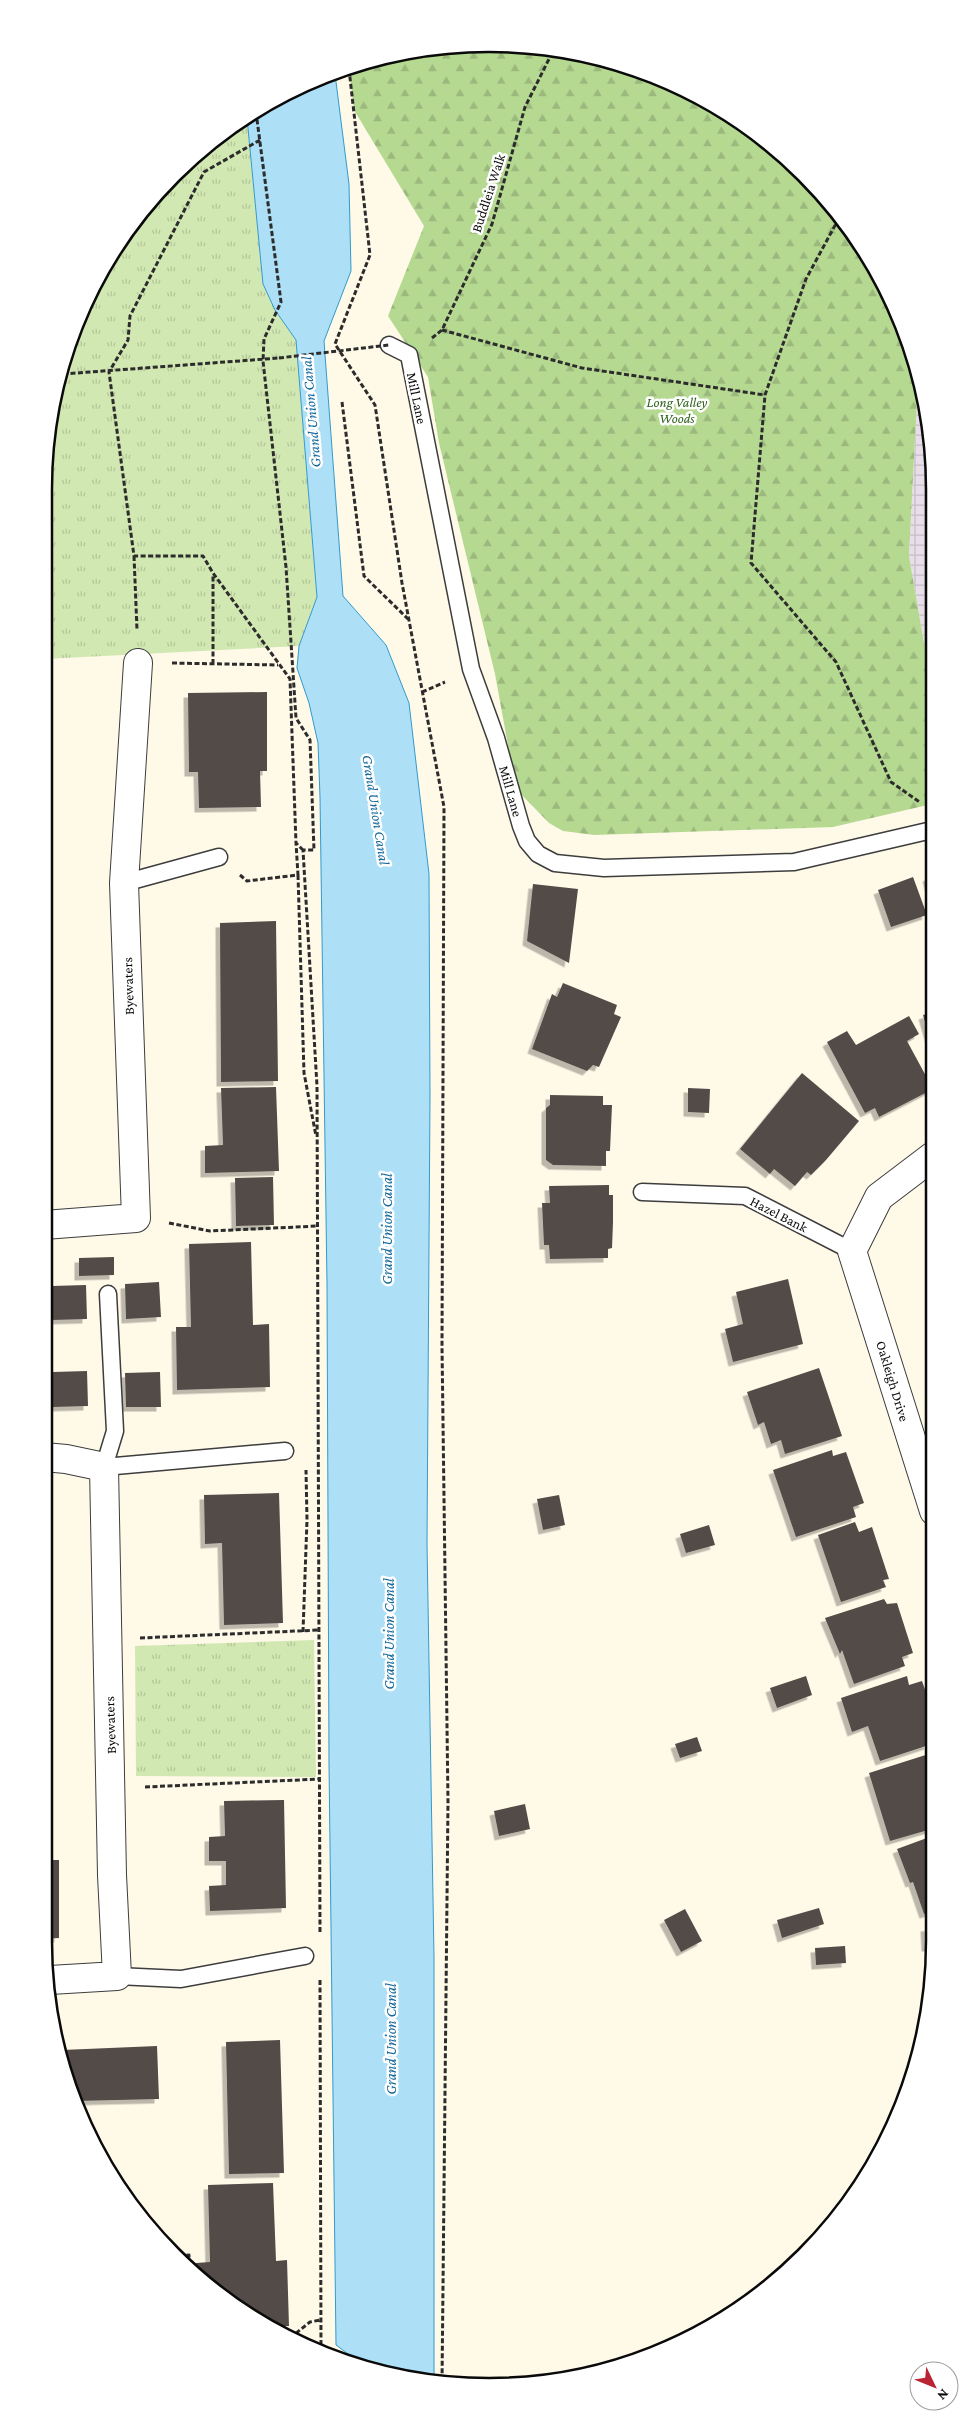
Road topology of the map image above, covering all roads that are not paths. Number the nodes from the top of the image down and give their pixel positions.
1 (389, 345) road end
2 (138, 663) road end
3 (926, 831) edge
4 (219, 856) road end
5 (124, 883) junction
6 (926, 1161) edge
7 (642, 1192) dead end
8 (52, 1224) edge
9 (852, 1251) junction
10 (108, 1294) dead end
11 (284, 1451) road end
12 (52, 1458) edge
13 (104, 1467) junction
14 (926, 1486) edge
15 (306, 1956) dead end
16 (117, 1976) junction
17 (54, 1980) edge

1 - 3 lane, Mill Lane
2 - 5 street, Byewaters
4 - 5 lane
5 - 8 street, Byewaters
6 - 9 street
7 - 9 lane, Hazel Bank
9 - 14 street, Oakleigh Drive
10 - 13 lane
11 - 13 lane
12 - 13 street
13 - 16 street, Byewaters
15 - 16 lane
16 - 17 street

